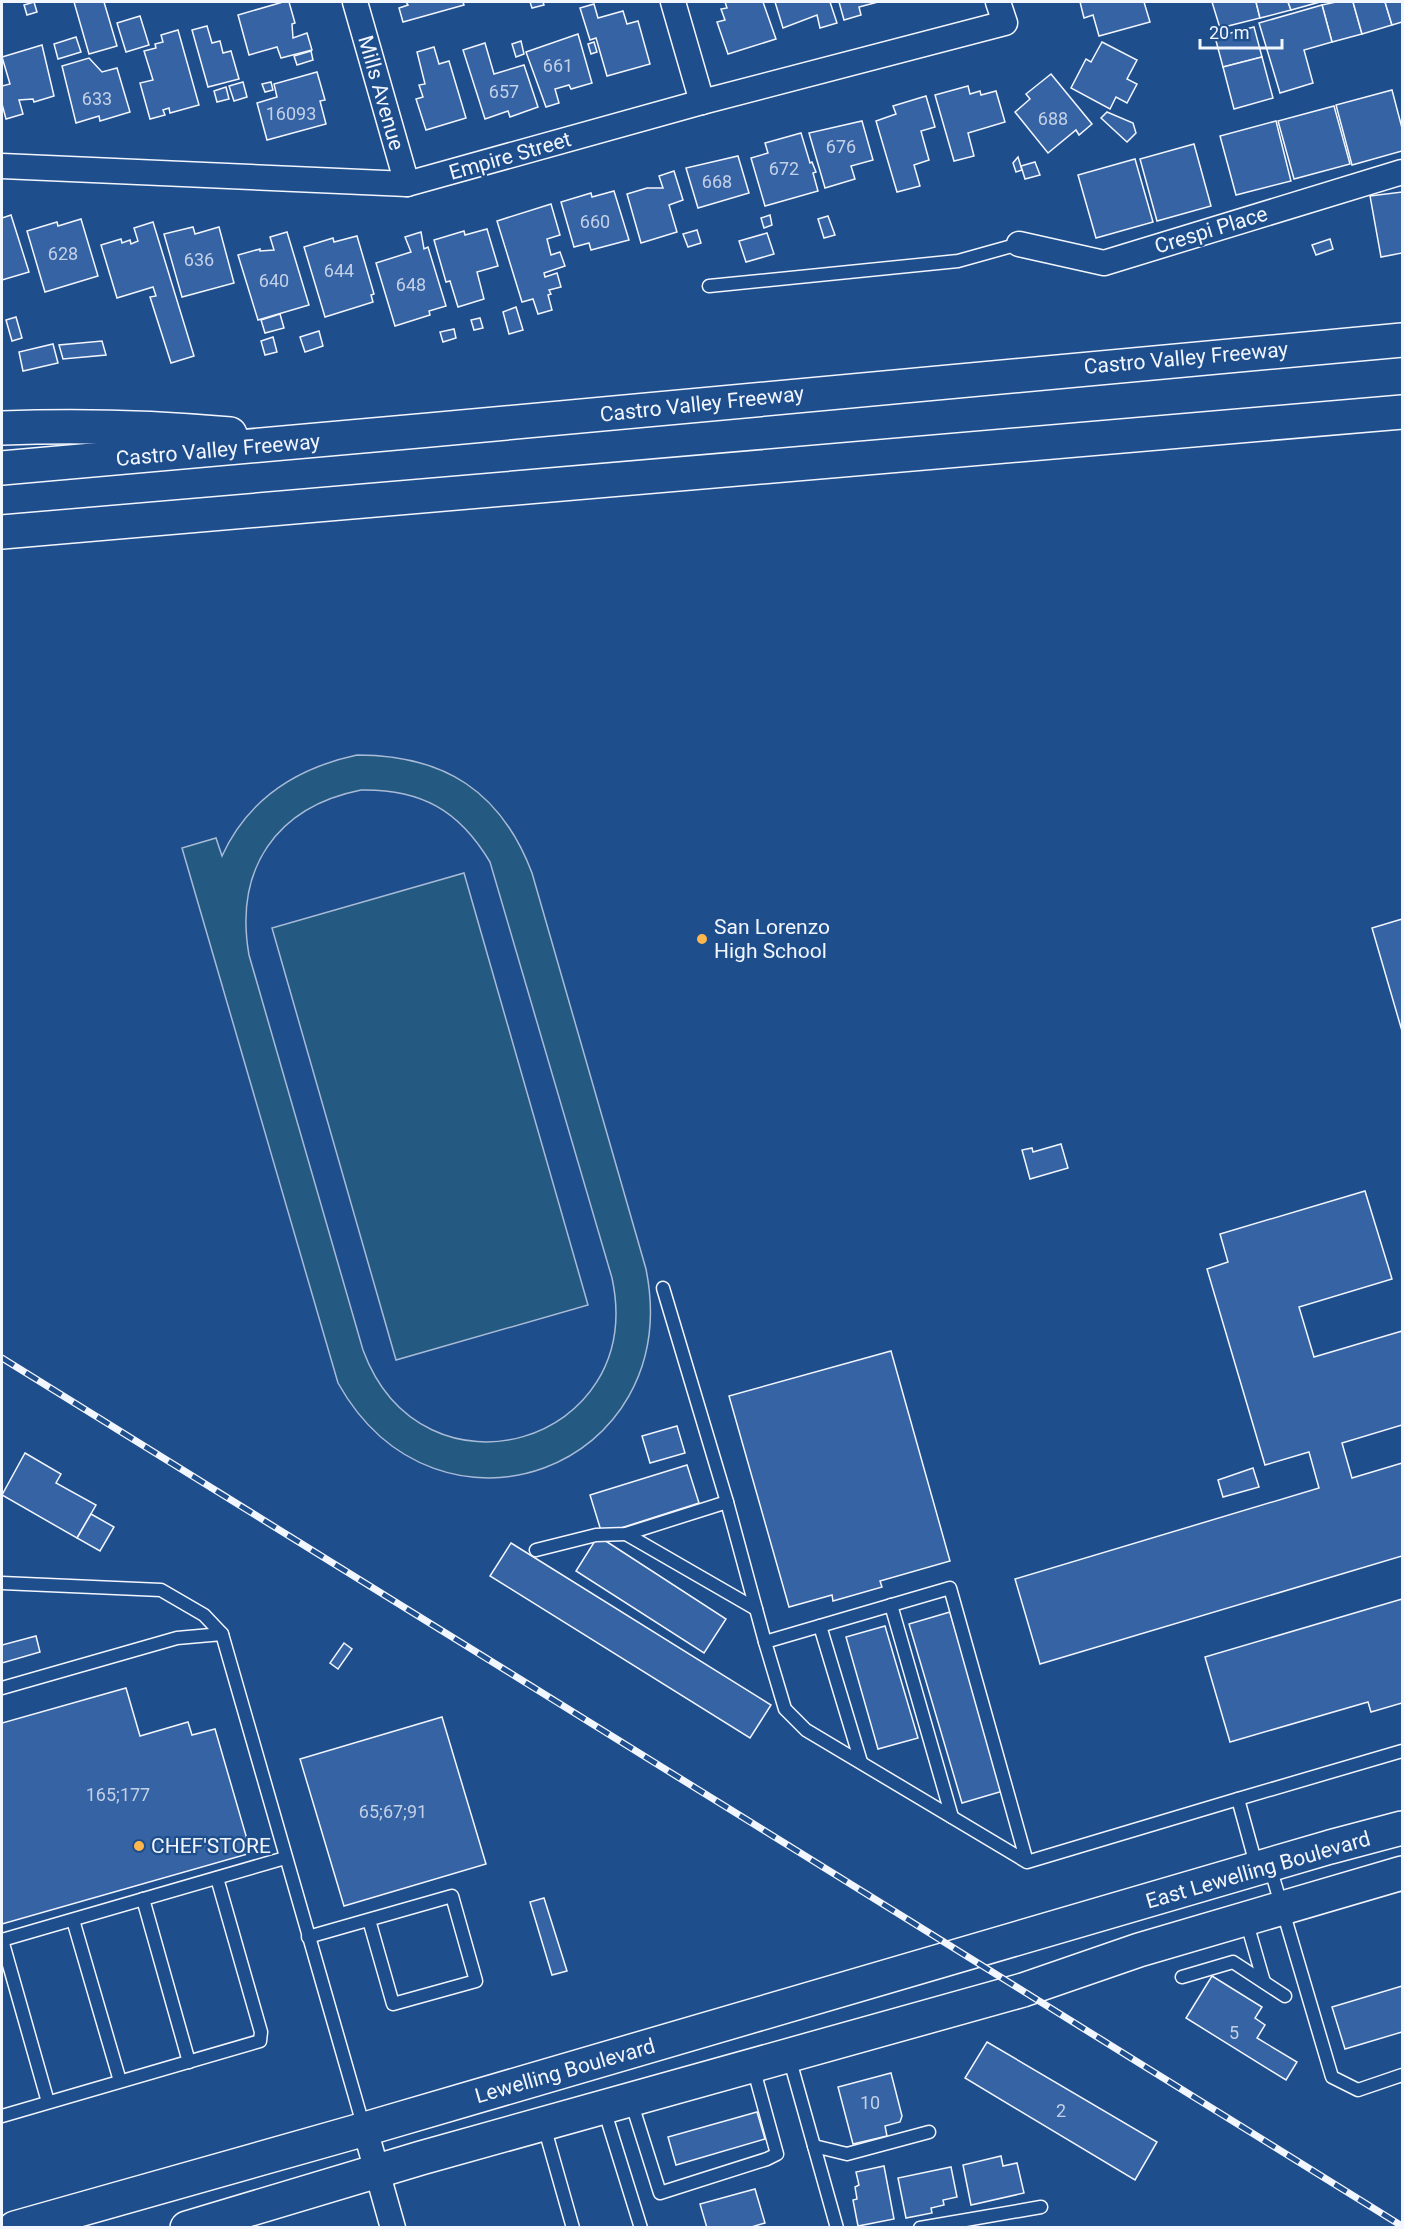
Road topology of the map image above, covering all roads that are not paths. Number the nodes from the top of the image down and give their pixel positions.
1 (355, 2) edge
2 (673, 2) edge
3 (1002, 12) edge
4 (702, 102) junction
5 (2, 166) edge
6 (1402, 172) edge
7 (407, 184) junction
8 (1019, 244) joint
9 (709, 286) dead end
10 (1402, 340) edge
11 (1402, 412) edge
12 (2, 428) edge
13 (316, 442) junction
14 (2, 468) edge
15 (2, 532) edge
16 (663, 1288) dead end
17 (727, 1502) junction
18 (626, 1534) junction
19 (536, 1550) dead end
20 (2, 1583) edge
21 (891, 1605) junction
22 (756, 1609) junction
23 (820, 1626) junction
24 (222, 1634) junction
25 (765, 1642) junction
26 (2, 1688) edge
27 (1402, 1750) edge
28 (861, 1762) junction
29 (1238, 1799) junction
30 (952, 1817) junction
31 (1402, 1828) edge
32 (285, 1858) junction
33 (1028, 1862) junction
34 (1264, 1868) junction
35 (1402, 1873) edge
36 (217, 1878) junction
37 (143, 1899) junction
38 (1283, 1908) junction
39 (1113, 1911) joint
40 (1246, 1919) junction
41 (73, 1920) junction
42 (369, 1920) junction
43 (308, 1937) junction
44 (2, 1940) edge
45 (1182, 1977) dead end
46 (1264, 1982) junction
47 (1285, 1996) dead end
48 (788, 2056) junction
49 (189, 2062) junction
50 (752, 2066) junction
51 (1402, 2075) edge
52 (120, 2081) junction
53 (48, 2102) junction
54 (618, 2104) junction
55 (2, 2116) edge
56 (543, 2125) junction
57 (365, 2130) junction
58 (930, 2132) dead end
59 (814, 2146) junction
60 (377, 2171) junction
61 (1041, 2206) dead end
62 (15, 2228) edge
63 (187, 2228) edge
64 (393, 2228) edge
65 (573, 2228) edge
66 (641, 2228) edge
67 (837, 2228) edge
68 (920, 2228) edge

1 - 7 street, Mills Avenue
2 - 4 street
3 - 4 street, Empire Street
4 - 7 street, Empire Street
5 - 7 street, Empire Street
6 - 8 street, Crespi Place
8 - 9 lane
10 - 13 main road, Castro Valley Freeway
11 - 15 main road
12 - 13 main road
13 - 14 main road, Castro Valley Freeway
16 - 17 lane
17 - 18 lane
17 - 22 lane
18 - 19 lane
18 - 22 lane
20 - 24 lane
21 - 23 lane
21 - 30 lane
21 - 33 lane
22 - 25 lane
23 - 25 lane
23 - 28 lane
24 - 26 lane
24 - 32 lane
25 - 28 lane
27 - 29 lane
28 - 30 lane
29 - 33 lane
29 - 34 lane
30 - 33 lane
31 - 34 main road, East Lewelling Boulevard
32 - 36 lane
32 - 43 lane
34 - 38 lane
34 - 39 main road, East Lewelling Boulevard
35 - 38 main road, East Lewelling Boulevard
36 - 37 lane
36 - 49 lane
37 - 41 lane
37 - 49 lane
38 - 40 main road, East Lewelling Boulevard
38 - 51 lane
39 - 57 main road, Lewelling Boulevard
40 - 46 lane
40 - 48 main road, East Lewelling Boulevard
41 - 44 lane
41 - 52 lane
42 - 42 lane
42 - 43 lane
43 - 57 lane
44 - 53 lane
45 - 46 lane
46 - 47 lane
48 - 50 main road
48 - 59 lane
49 - 52 lane
50 - 54 main road
50 - 54 lane
52 - 53 lane
53 - 55 lane
54 - 56 main road
54 - 66 lane
56 - 60 main road
56 - 65 lane
57 - 60 street
57 - 62 main road, Lewelling Boulevard
58 - 59 lane
59 - 67 lane
60 - 63 main road
60 - 64 street
61 - 68 lane

